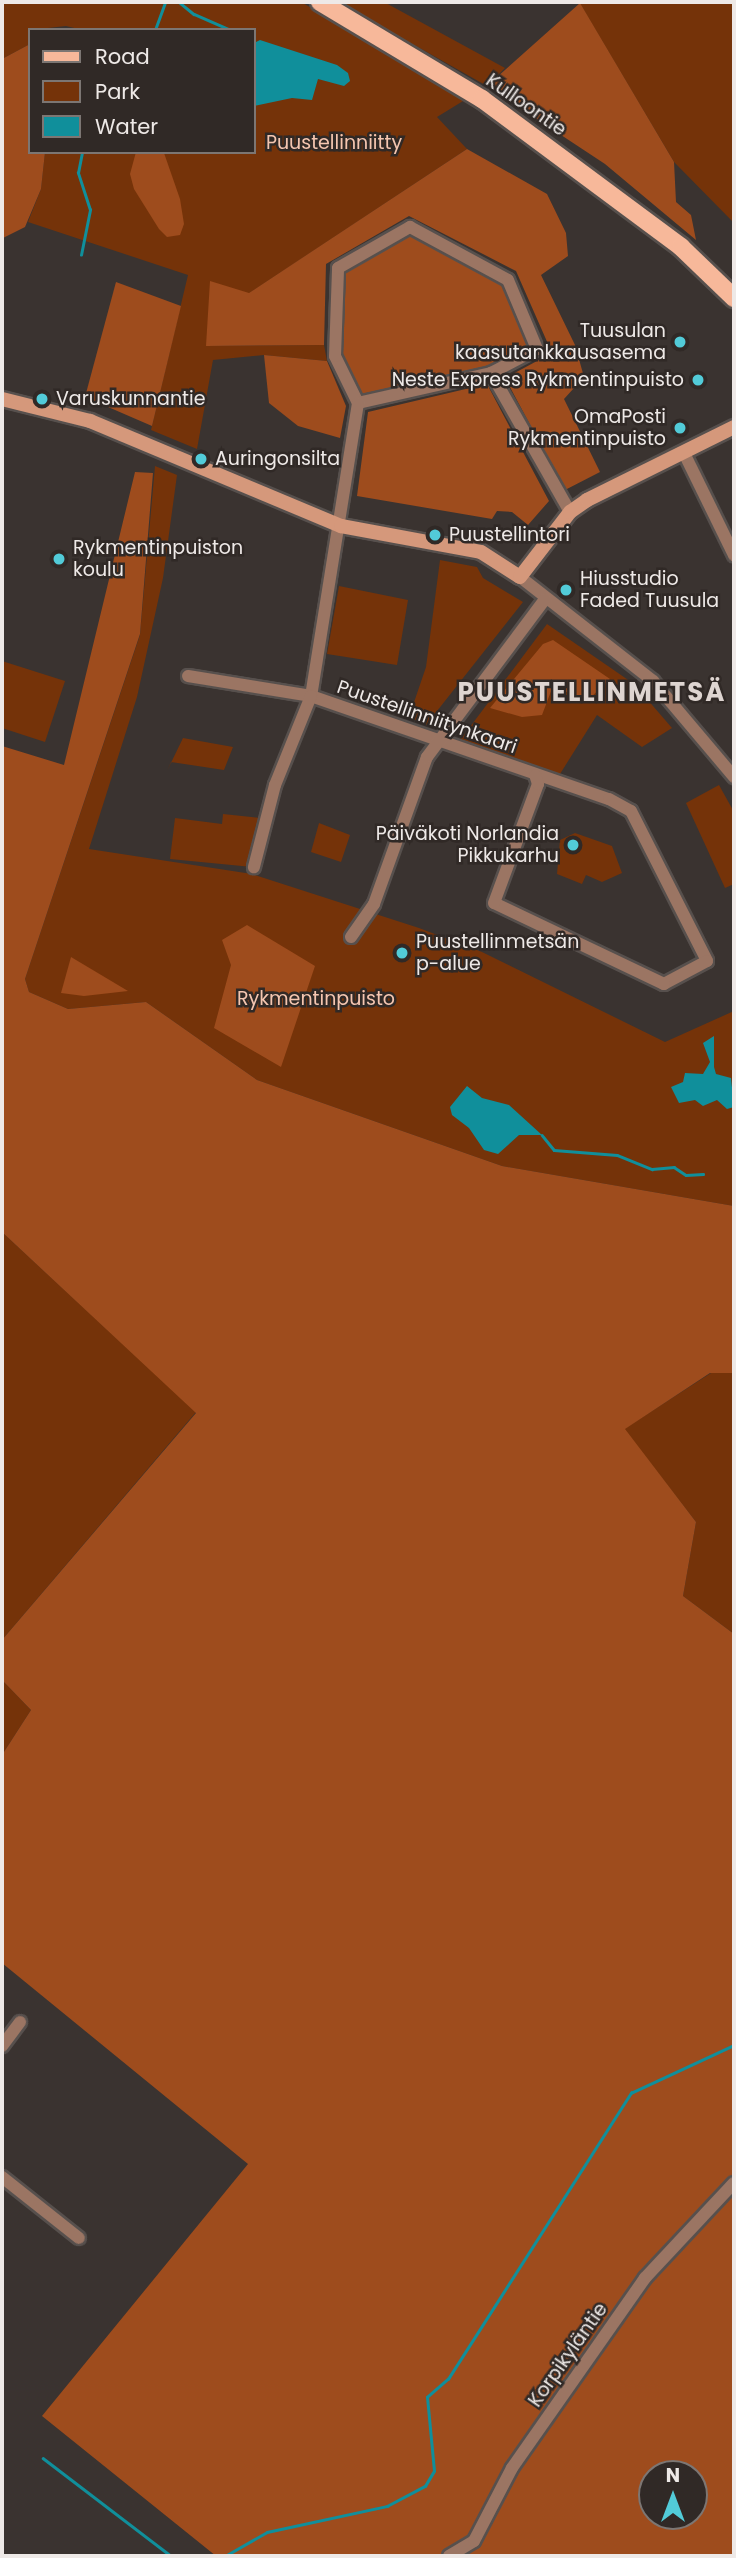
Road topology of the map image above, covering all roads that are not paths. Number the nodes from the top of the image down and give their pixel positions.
1 (320, 2) edge
2 (696, 260) junction
3 (734, 286) edge
4 (734, 299) edge
5 (491, 373) junction
6 (2, 399) edge
7 (358, 403) junction
8 (734, 417) edge
9 (729, 430) edge
10 (684, 453) junction
11 (570, 512) junction
12 (341, 526) junction
13 (734, 555) edge
14 (520, 577) junction
15 (545, 599) junction
16 (188, 676) dead end
17 (311, 696) junction
18 (438, 741) junction
19 (535, 775) junction
20 (734, 777) edge
21 (254, 867) dead end
22 (351, 937) dead end
23 (20, 2022) dead end
24 (2, 2046) edge
25 (2, 2177) edge
26 (734, 2183) edge
27 (79, 2238) dead end
28 (449, 2556) edge

1 - 2 main road, Kulloontie
2 - 3 main road, Kulloontie
2 - 4 main road, Kulloontie
5 - 7 street
5 - 7 street
5 - 11 street
6 - 12 street
7 - 12 street, Puustellinniitynkaari
8 - 9 street
9 - 10 street
10 - 11 street
10 - 13 street
11 - 14 street
12 - 14 street
12 - 17 street, Puustellinniitynkaari
14 - 15 street
15 - 18 street
15 - 20 street
16 - 17 street
17 - 18 street, Puustellinniitynkaari
17 - 21 street
18 - 19 street, Puustellinniitynkaari
18 - 22 street
19 - 19 street, Puustellinniitynkaari
23 - 24 street
25 - 27 street
26 - 28 street, Korpikyläntie

